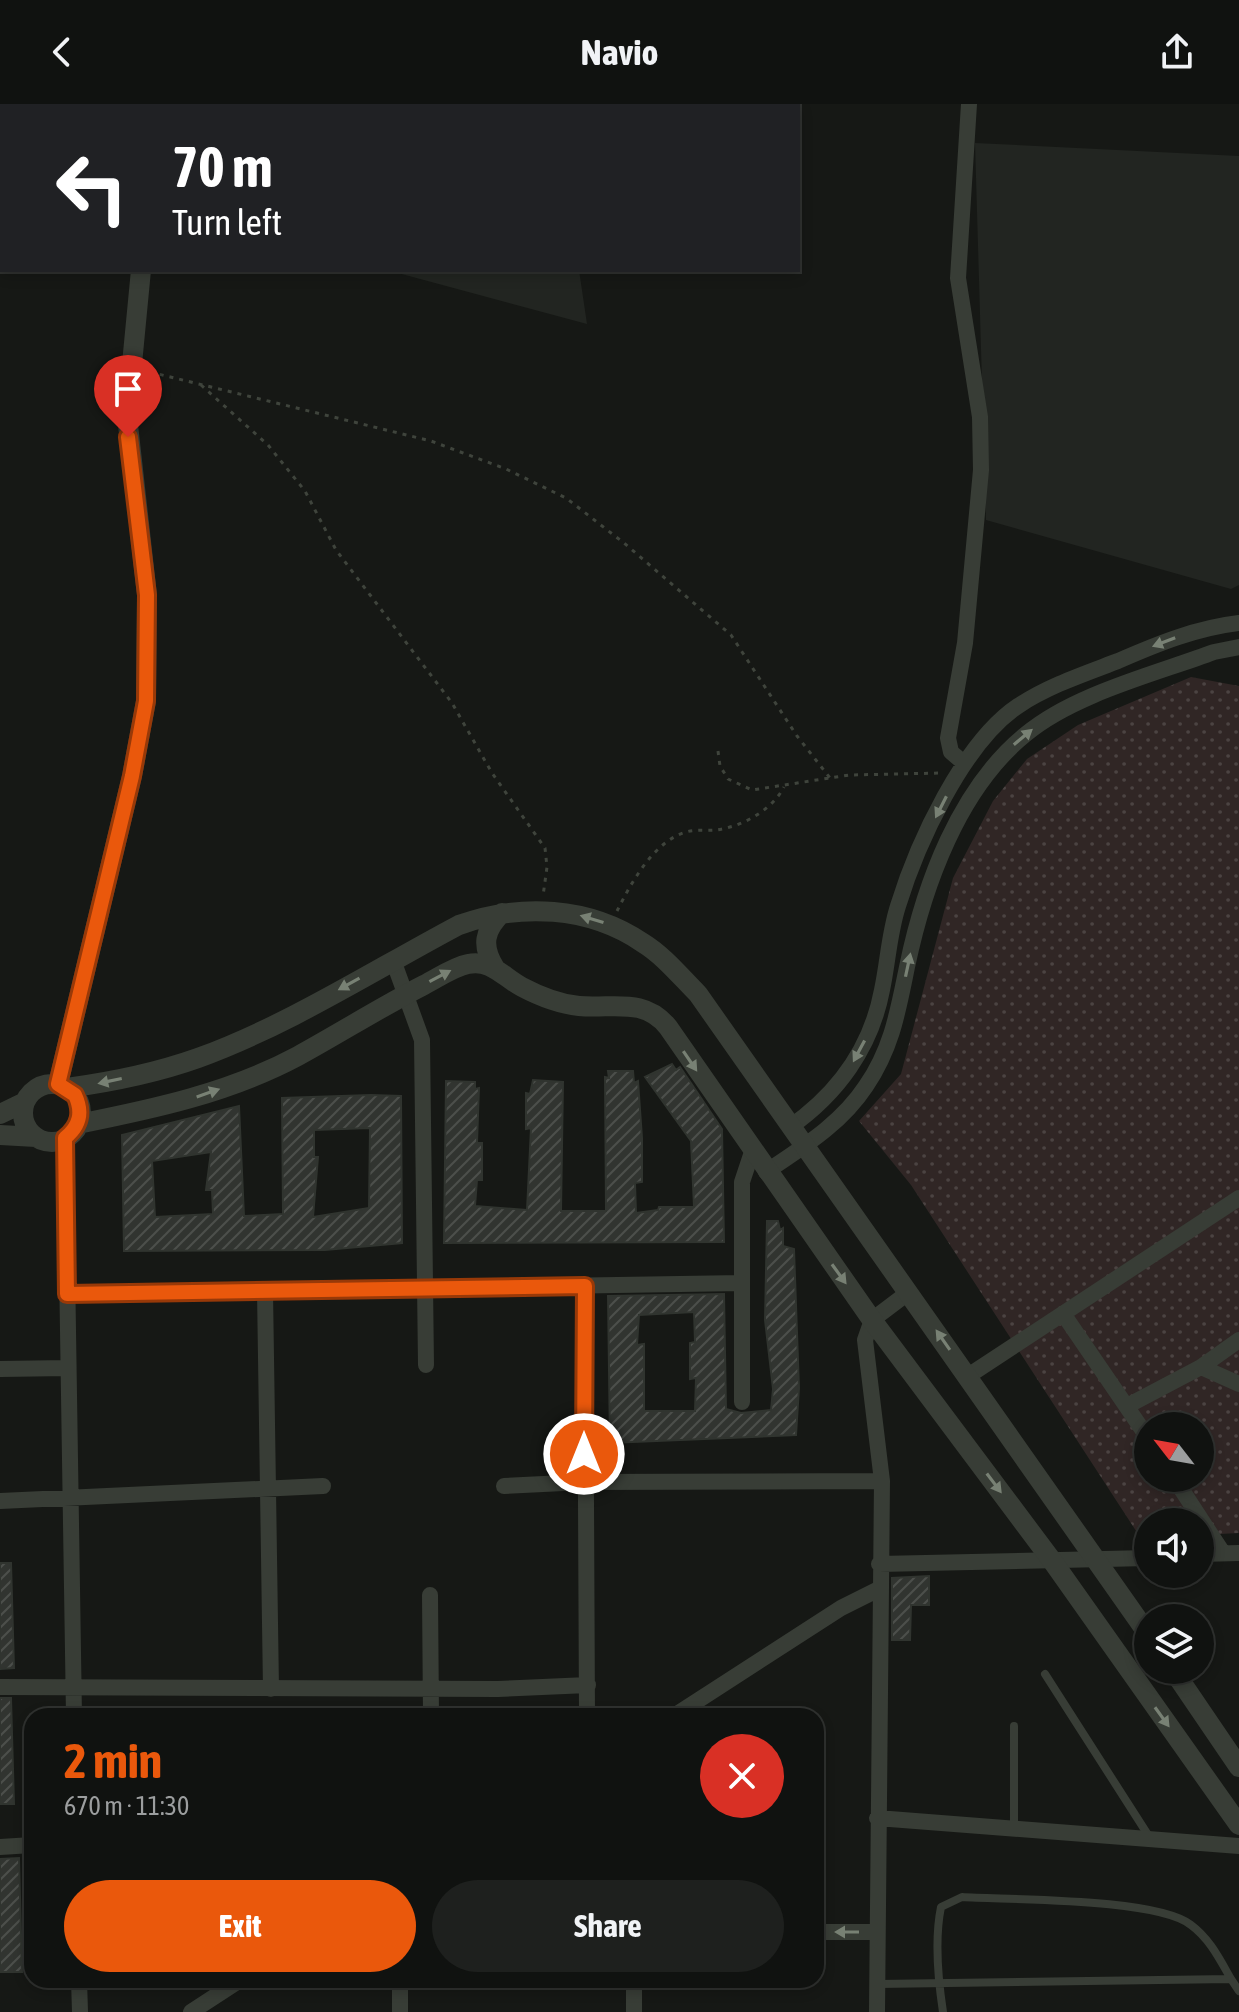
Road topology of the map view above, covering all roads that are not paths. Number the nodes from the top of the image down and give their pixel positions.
1 (969, 104) edge
2 (141, 272) edge
3 (1239, 623) edge
4 (1239, 647) edge
5 (961, 768) junction
6 (502, 913) junction
7 (393, 960) junction
8 (495, 968) junction
9 (406, 994) junction
10 (63, 1086) junction
11 (25, 1102) junction
12 (0, 1114) edge
13 (790, 1127) junction
14 (71, 1131) junction
15 (0, 1135) edge
16 (36, 1137) junction
17 (803, 1147) junction
18 (752, 1152) junction
19 (766, 1172) junction
20 (1239, 1198) edge
21 (742, 1283) junction
22 (425, 1286) junction
23 (585, 1286) junction
24 (265, 1291) junction
25 (909, 1292) junction
26 (67, 1294) junction
27 (1064, 1315) junction
28 (872, 1320) junction
29 (1239, 1340) edge
30 (426, 1365) dead end
31 (1201, 1367) junction
32 (68, 1368) junction
33 (0, 1369) edge
34 (968, 1376) junction
35 (1239, 1384) edge
36 (742, 1402) dead end
37 (1127, 1406) junction
38 (1134, 1417) edge
39 (882, 1481) junction
40 (584, 1482) junction
41 (323, 1486) dead end
42 (504, 1486) dead end
43 (269, 1488) junction
44 (1185, 1492) edge
45 (70, 1498) junction
46 (0, 1501) edge
47 (1231, 1553) edge
48 (1134, 1559) edge
49 (1099, 1561) junction
50 (1053, 1562) junction
51 (879, 1564) junction
52 (879, 1589) junction
53 (430, 1595) dead end
54 (1134, 1613) edge
55 (1045, 1674) dead end
56 (1183, 1684) edge
57 (588, 1685) junction
58 (74, 1686) junction
59 (0, 1687) edge
60 (271, 1689) junction
61 (431, 1689) junction
62 (74, 1708) edge
63 (431, 1708) edge
64 (587, 1708) edge
65 (686, 1708) edge
66 (1014, 1726) dead end
67 (1239, 1767) edge
68 (877, 1818) junction
69 (1239, 1825) edge
70 (1014, 1828) junction
71 (1151, 1839) junction
72 (24, 1846) edge
73 (1239, 1846) edge
74 (0, 1847) edge
75 (824, 1932) edge
76 (877, 1932) junction
77 (1231, 1979) junction
78 (877, 1984) junction
79 (939, 1984) junction
80 (79, 1988) edge
81 (228, 1988) edge
82 (400, 1988) edge
83 (634, 1988) edge
84 (1239, 1991) edge
85 (80, 2012) edge
86 (191, 2012) edge
87 (400, 2012) edge
88 (634, 2012) edge
89 (877, 2012) edge
90 (943, 2012) edge

1 - 5 street
2 - 10 street
3 -> 5 street
17 -> 4 street
5 -> 13 street
6 - 7 street
6 - 8 street
13 -> 6 street
7 - 9 street
7 -> 10 street
9 -> 8 street
8 -> 18 street
14 -> 9 street
9 - 22 street
10 - 11 street
10 - 14 street
11 - 12 street
11 - 16 street
13 - 17 street
14 - 16 street
14 - 26 street
15 - 16 street
17 - 19 street
17 - 25 street
18 - 19 street
18 - 21 street
19 -> 28 street
20 - 27 street
21 - 23 street
21 - 36 street
22 - 23 street
22 - 24 street
22 - 30 street
23 - 40 street
24 - 26 street
24 - 43 street
25 - 28 street
34 -> 25 street
26 - 32 street
27 - 34 street
27 - 37 street
28 - 39 street
28 -> 50 street
29 - 31 street
31 - 35 street
31 - 37 street
32 - 33 street
32 - 45 street
34 - 49 street
37 - 38 street
39 - 40 street
39 - 51 street
40 - 42 street
40 - 57 street
41 - 43 street
43 - 45 street
43 - 60 street
44 - 47 street
45 - 46 street
45 - 58 street
48 - 49 street
49 - 50 street
49 - 54 street
50 - 51 street
50 -> 69 street
51 - 52 street
52 - 65 street
52 - 68 street
53 - 61 street
55 - 71 lane
56 - 67 street
57 - 61 street
57 - 64 street
58 - 59 street
58 - 60 street
58 - 62 street
60 - 61 street
61 - 63 street
66 - 70 lane
68 - 70 street
68 - 76 street
70 - 71 street
71 - 73 street
72 - 74 street
76 -> 75 street
76 - 78 street
77 - 79 lane
77 - 79 lane
77 - 84 lane
78 - 79 lane
78 - 89 street
79 - 90 lane
80 - 85 street
81 - 86 street
82 - 87 street
83 - 88 street

